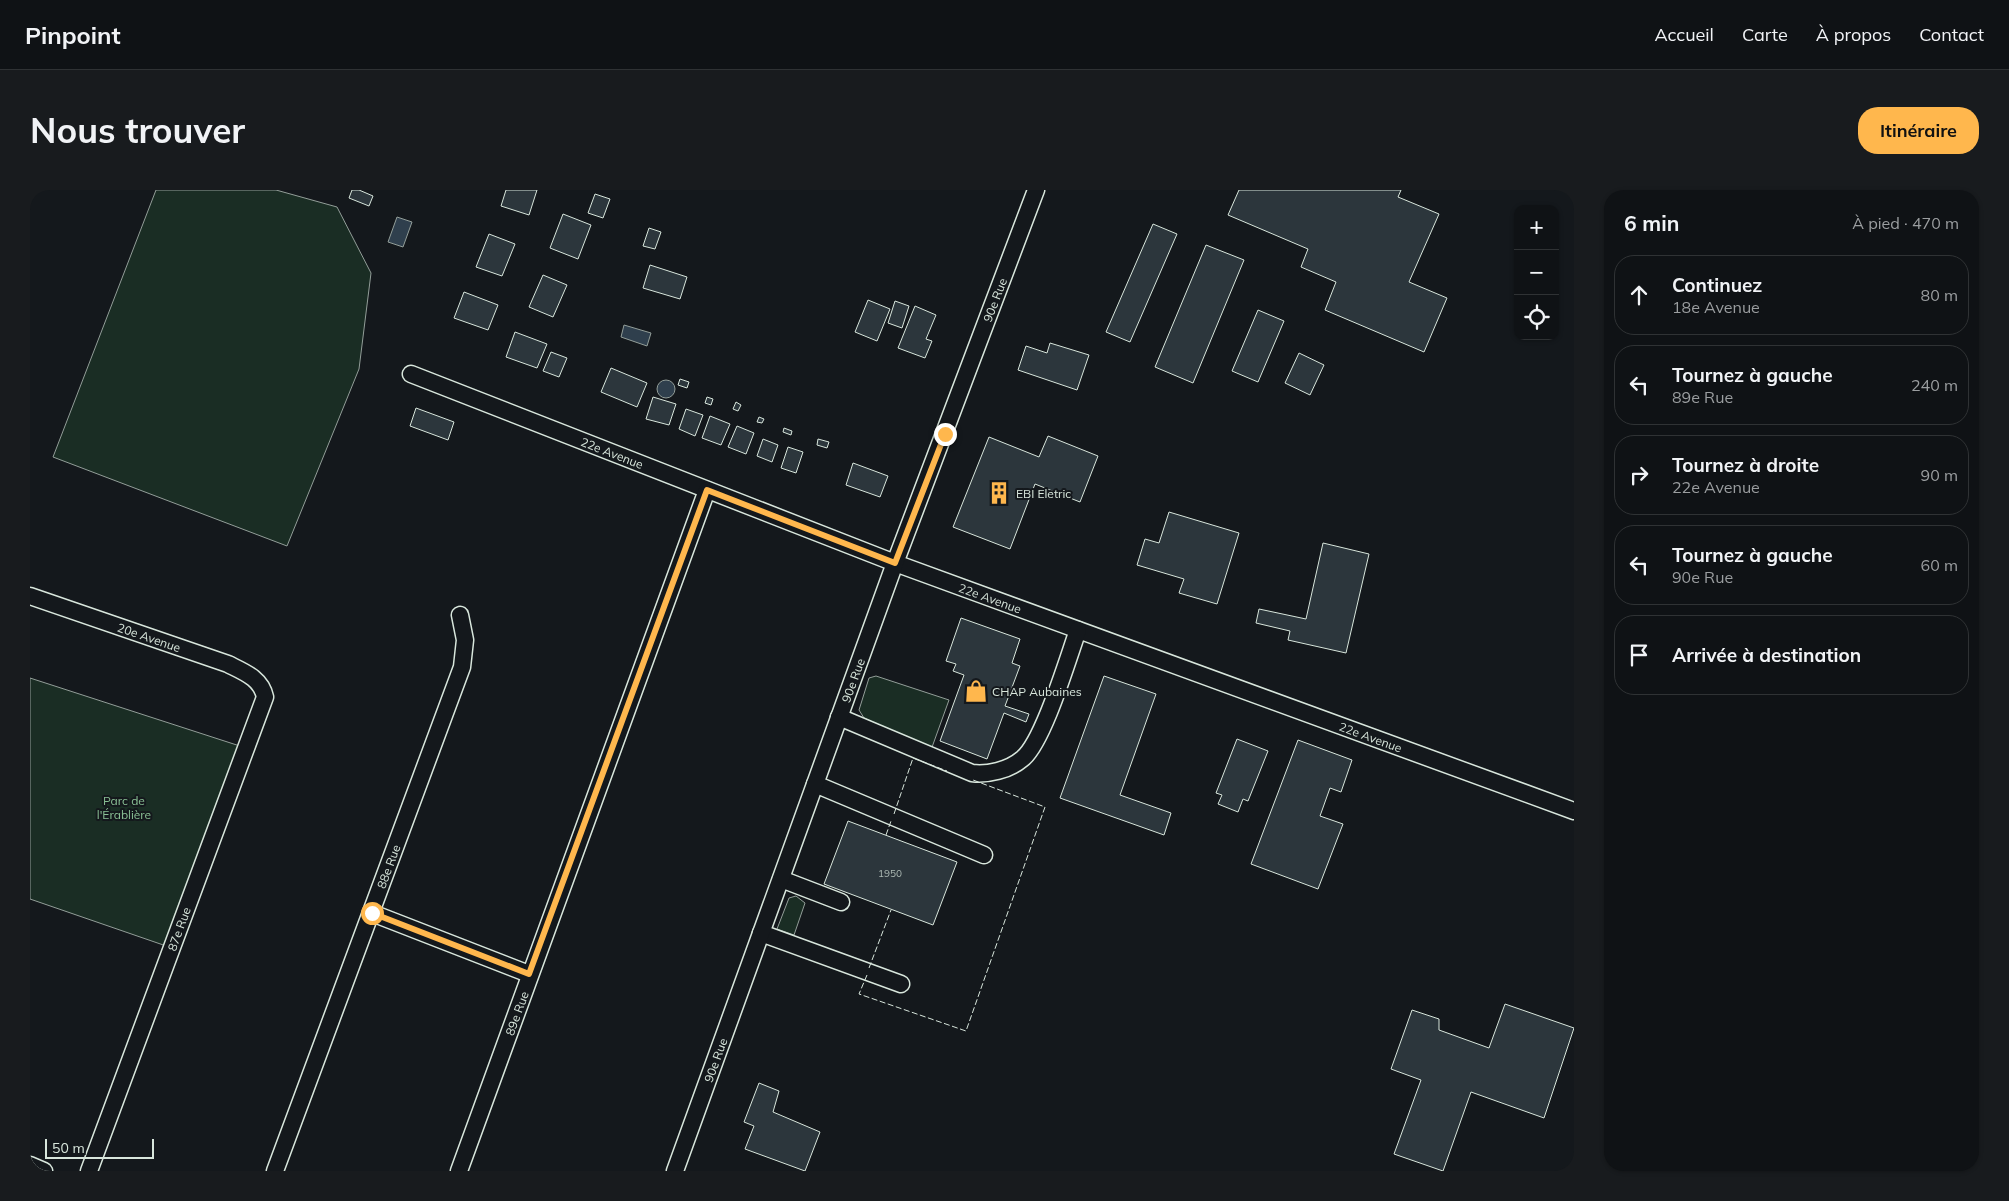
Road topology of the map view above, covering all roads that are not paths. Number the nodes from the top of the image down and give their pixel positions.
1 (1036, 190) edge
2 (411, 374) dead end
3 (707, 490) junction
4 (895, 563) junction
5 (30, 596) edge
6 (460, 615) dead end
7 (1078, 630) junction
8 (263, 687) joint
9 (839, 717) junction
10 (815, 784) junction
11 (1574, 811) edge
12 (984, 855) dead end
13 (781, 879) junction
14 (841, 902) dead end
15 (372, 913) junction
16 (761, 933) junction
17 (529, 974) junction
18 (901, 984) dead end
19 (30, 1165) edge
20 (44, 1171) edge
21 (89, 1171) edge
22 (275, 1171) edge
23 (459, 1171) edge
24 (675, 1171) edge

1 - 4 street, 90e Rue
2 - 3 street, 22e Avenue
3 - 4 street, 22e Avenue
3 - 17 street, 89e Rue
4 - 7 street, 22e Avenue
4 - 9 street, 90e Rue
5 - 8 street, 20e Avenue
6 - 15 street, 88e Rue
7 - 9 street
7 - 11 street, 22e Avenue
8 - 21 street, 87e Rue
9 - 10 street, 90e Rue
10 - 12 street
10 - 13 street, 90e Rue
13 - 14 street
13 - 16 street, 90e Rue
15 - 17 street
15 - 22 street, 88e Rue
16 - 18 street
16 - 24 street, 90e Rue
17 - 23 street, 89e Rue
19 - 20 street

